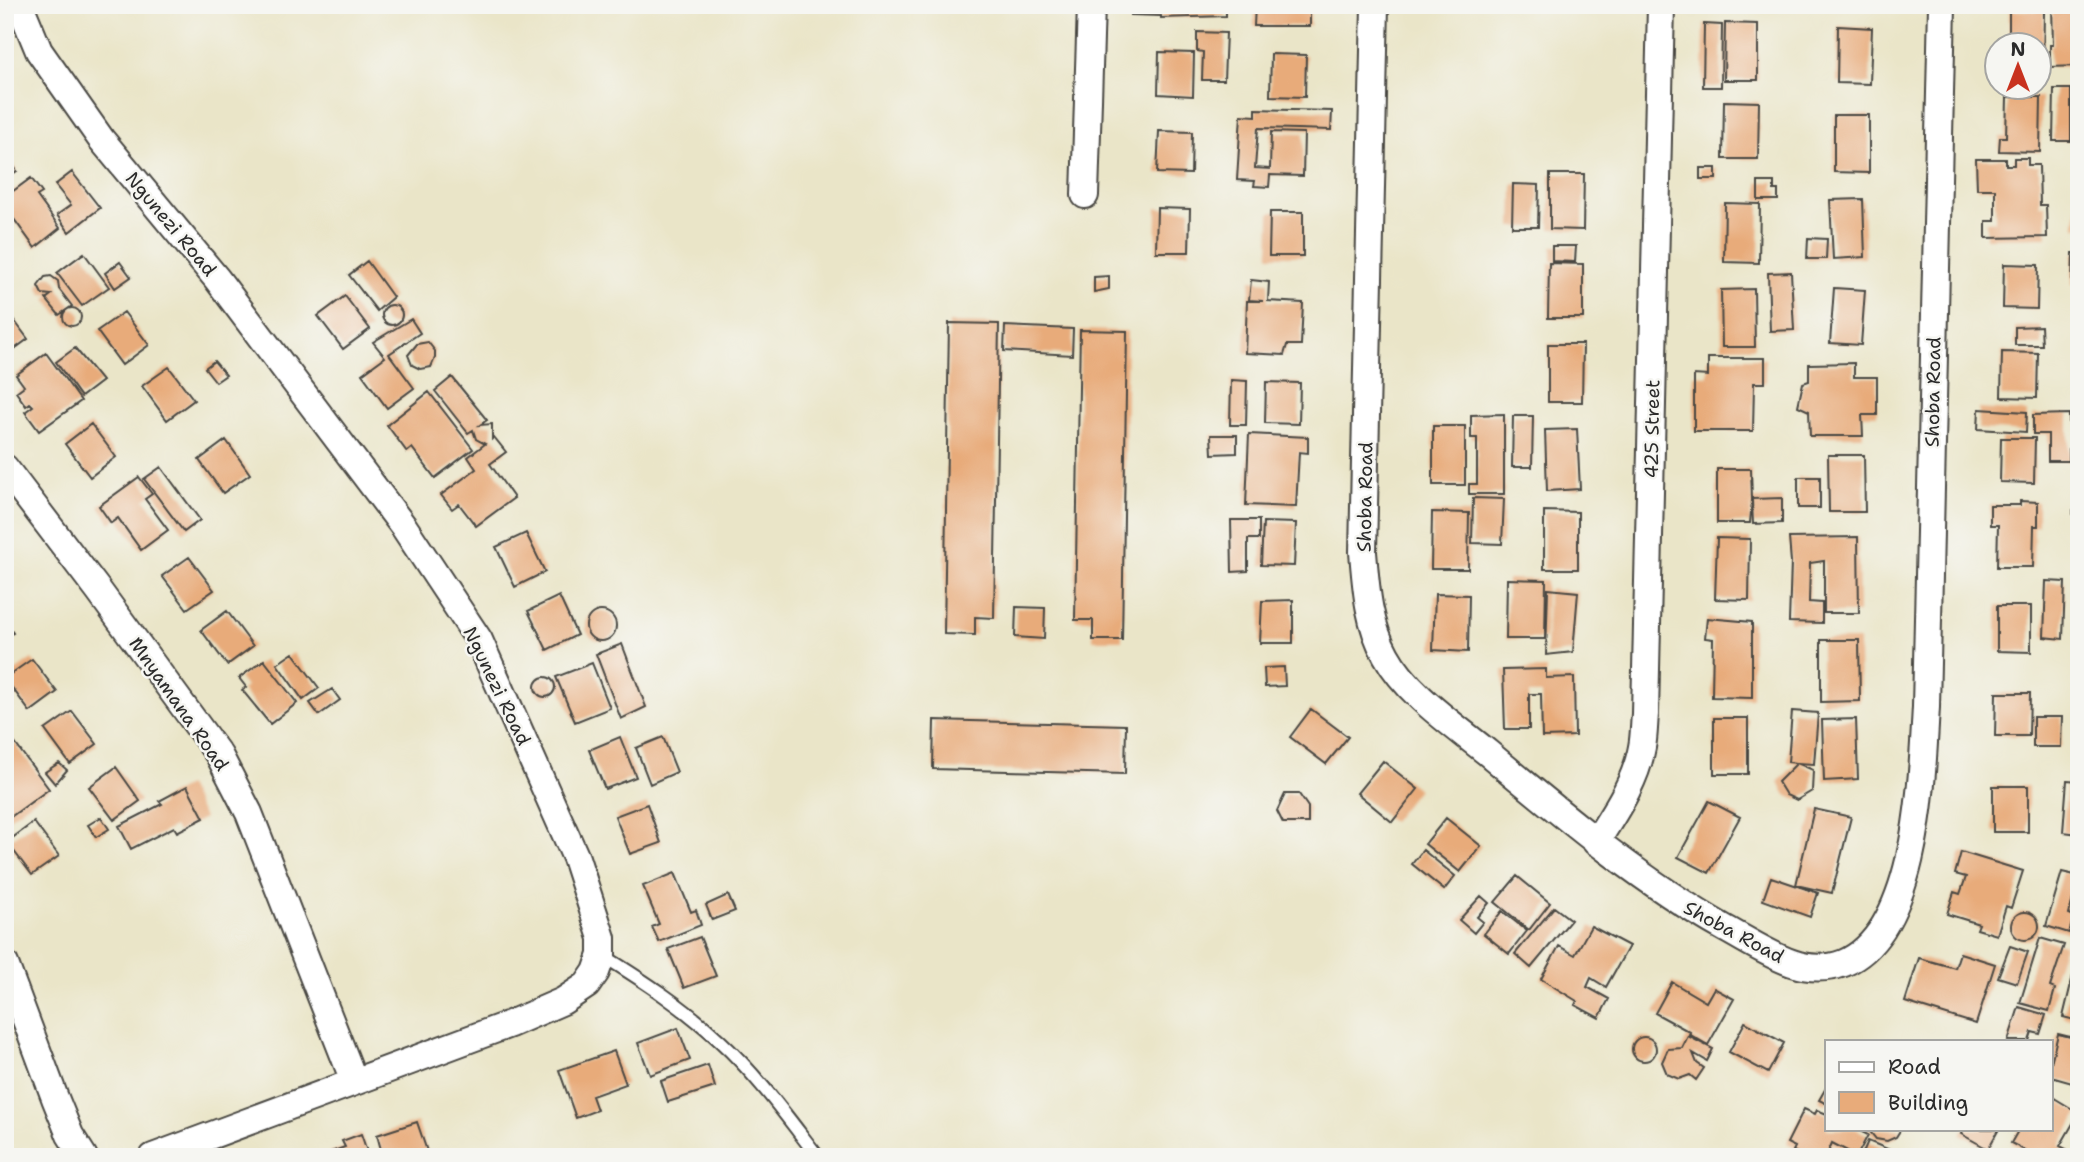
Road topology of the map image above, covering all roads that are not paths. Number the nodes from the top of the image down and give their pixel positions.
1 (20, 5) edge
2 (1091, 5) edge
3 (1375, 5) edge
4 (1661, 5) edge
5 (1942, 5) edge
6 (1086, 195) dead end
7 (5, 468) edge
8 (1596, 842) junction
9 (602, 956) junction
10 (5, 964) edge
11 (354, 1081) junction
12 (84, 1157) edge
13 (153, 1157) edge
14 (818, 1157) edge

1 - 9 street, Ngunezi Road
2 - 6 street
3 - 8 street, Shoba Road
4 - 8 street, 425 Street
5 - 8 street, Shoba Road
7 - 11 street, Mnyamana Road
9 - 11 street
9 - 14 lane
10 - 12 street
11 - 13 street

